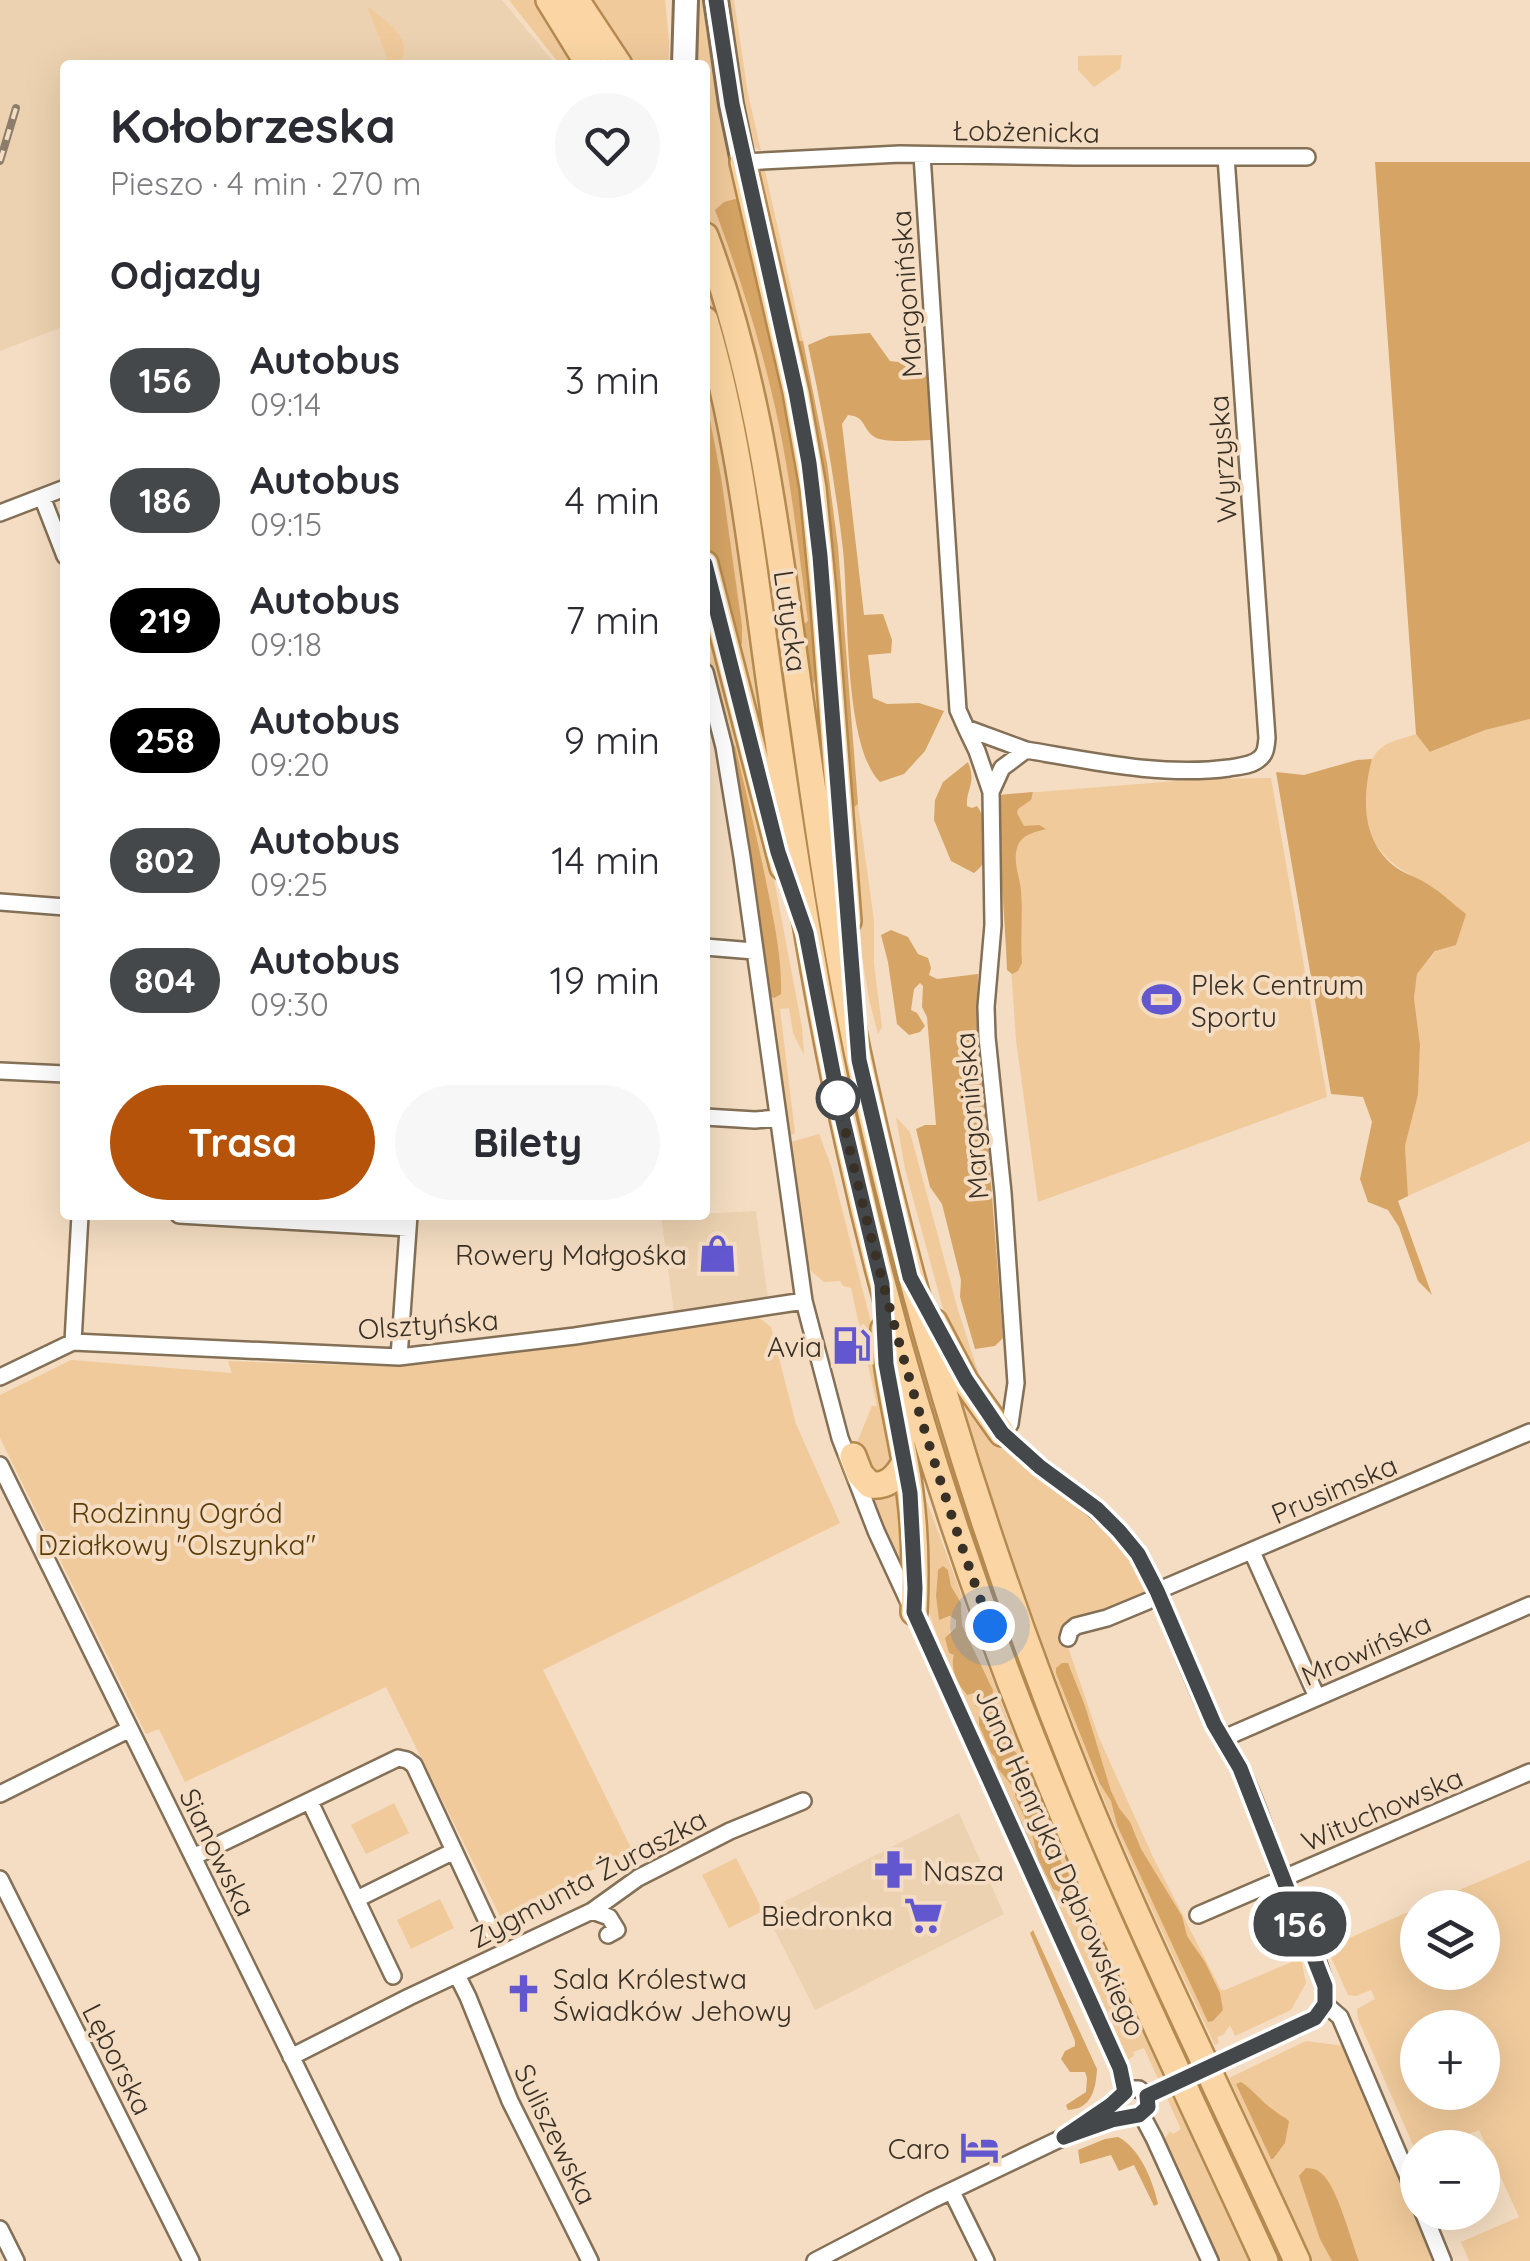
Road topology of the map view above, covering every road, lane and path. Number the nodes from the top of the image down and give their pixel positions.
1 (549, 0) edge
2 (576, 0) edge
3 (686, 0) edge
4 (716, 0) edge
5 (586, 60) edge
6 (616, 60) edge
7 (684, 60) edge
8 (922, 154) junction
9 (1226, 157) junction
10 (1308, 157) dead end
11 (743, 162) junction
12 (710, 250) edge
13 (710, 340) edge
14 (60, 490) edge
15 (42, 497) junction
16 (0, 514) edge
17 (60, 543) edge
18 (710, 584) edge
19 (710, 693) edge
20 (966, 728) junction
21 (1026, 750) junction
22 (990, 792) junction
23 (0, 902) edge
24 (60, 907) edge
25 (806, 933) junction
26 (710, 948) edge
27 (754, 951) junction
28 (859, 1060) junction
29 (0, 1071) edge
30 (60, 1074) edge
31 (710, 1117) edge
32 (778, 1118) junction
33 (80, 1220) edge
34 (343, 1220) edge
35 (408, 1222) edge
36 (910, 1277) junction
37 (882, 1284) junction
38 (804, 1301) junction
39 (73, 1342) junction
40 (399, 1357) junction
41 (0, 1377) edge
42 (1530, 1432) edge
43 (1002, 1433) junction
44 (853, 1456) dead end
45 (904, 1464) junction
46 (0, 1465) edge
47 (1252, 1552) junction
48 (1152, 1596) junction
49 (1530, 1604) edge
50 (914, 1612) junction
51 (1068, 1638) dead end
52 (1316, 1698) junction
53 (130, 1729) junction
54 (1222, 1739) junction
55 (1530, 1772) edge
56 (0, 1794) edge
57 (803, 1801) dead end
58 (310, 1802) junction
59 (454, 1850) junction
60 (193, 1858) junction
61 (0, 1878) edge
62 (1282, 1878) junction
63 (357, 1899) junction
64 (592, 1911) junction
65 (1198, 1915) dead end
66 (493, 1934) dead end
67 (608, 1936) dead end
68 (456, 1975) junction
69 (393, 1976) dead end
70 (1325, 2004) junction
71 (291, 2057) junction
72 (1154, 2093) junction
73 (1123, 2094) junction
74 (1135, 2115) junction
75 (1064, 2137) junction
76 (1400, 2158) edge
77 (952, 2192) junction
78 (0, 2228) edge
79 (1430, 2230) edge
80 (16, 2261) edge
81 (191, 2261) edge
82 (392, 2261) edge
83 (590, 2261) edge
84 (815, 2261) edge
85 (986, 2261) edge
86 (1210, 2261) edge
87 (1265, 2261) edge
88 (1296, 2261) edge
89 (1443, 2261) edge

1 - 5 main road
2 - 6 main road
3 - 7 main road
4 - 11 main road
8 - 9 street, Łobżenicka
8 - 11 street, Łobżenicka
8 - 20 street, Margonińska
9 - 10 street, Łobżenicka
9 - 21 street, Wyrzyska
11 - 28 main road
12 - 28 main road, Lutycka
13 - 25 main road, Lutycka
14 - 15 street
15 - 16 street
15 - 17 street
18 - 25 main road
19 - 27 street, Jana Henryka Dąbrowskiego
20 - 21 street
20 - 22 street, Margonińska
21 - 22 street
22 - 43 street, Margonińska
23 - 24 street
25 - 37 main road, Jana Henryka Dąbrowskiego
26 - 27 street
27 - 32 street, Jana Henryka Dąbrowskiego
28 - 36 main road, Jana Henryka Dąbrowskiego
29 - 30 street
31 - 32 street
32 - 38 street, Jana Henryka Dąbrowskiego
33 - 39 street
34 - 35 street
35 - 40 street
36 - 43 main road
36 - 88 main road, Jana Henryka Dąbrowskiego
37 - 45 main road
37 - 87 main road, Jana Henryka Dąbrowskiego
38 - 40 street, Olsztyńska
38 - 50 street, Jana Henryka Dąbrowskiego
39 - 40 street, Olsztyńska
39 - 41 street, Olsztyńska
42 - 47 street, Prusimska
43 - 48 street
44 - 45 main road
45 - 50 main road
46 - 53 street, Sianowska
47 - 48 street, Prusimska
47 - 52 street
48 - 51 street, Prusimska
48 - 54 street
49 - 52 street, Mrowińska
50 - 73 street, Jana Henryka Dąbrowskiego
52 - 54 street, Mrowińska
53 - 56 street
53 - 60 street, Sianowska
54 - 62 street
55 - 62 street, Wituchowska
57 - 64 street, Zygmunta Żuraszka
58 - 59 street
58 - 60 street
58 - 63 street
59 - 63 street
59 - 66 street
60 - 71 street, Sianowska
61 - 81 street, Lęborska
62 - 65 street, Wituchowska
62 - 70 street
63 - 69 street
64 - 67 street
64 - 68 street, Zygmunta Żuraszka
68 - 71 street, Zygmunta Żuraszka
68 - 83 street, Suliszewska
70 - 72 street, bridge
70 - 76 street
71 - 82 street, Sianowska
72 - 73 street
72 - 74 street
73 - 74 street, Jana Henryka Dąbrowskiego
73 - 75 street
74 - 75 street
74 - 86 street
75 - 77 street
77 - 84 street
77 - 85 street
78 - 80 street
79 - 89 street

